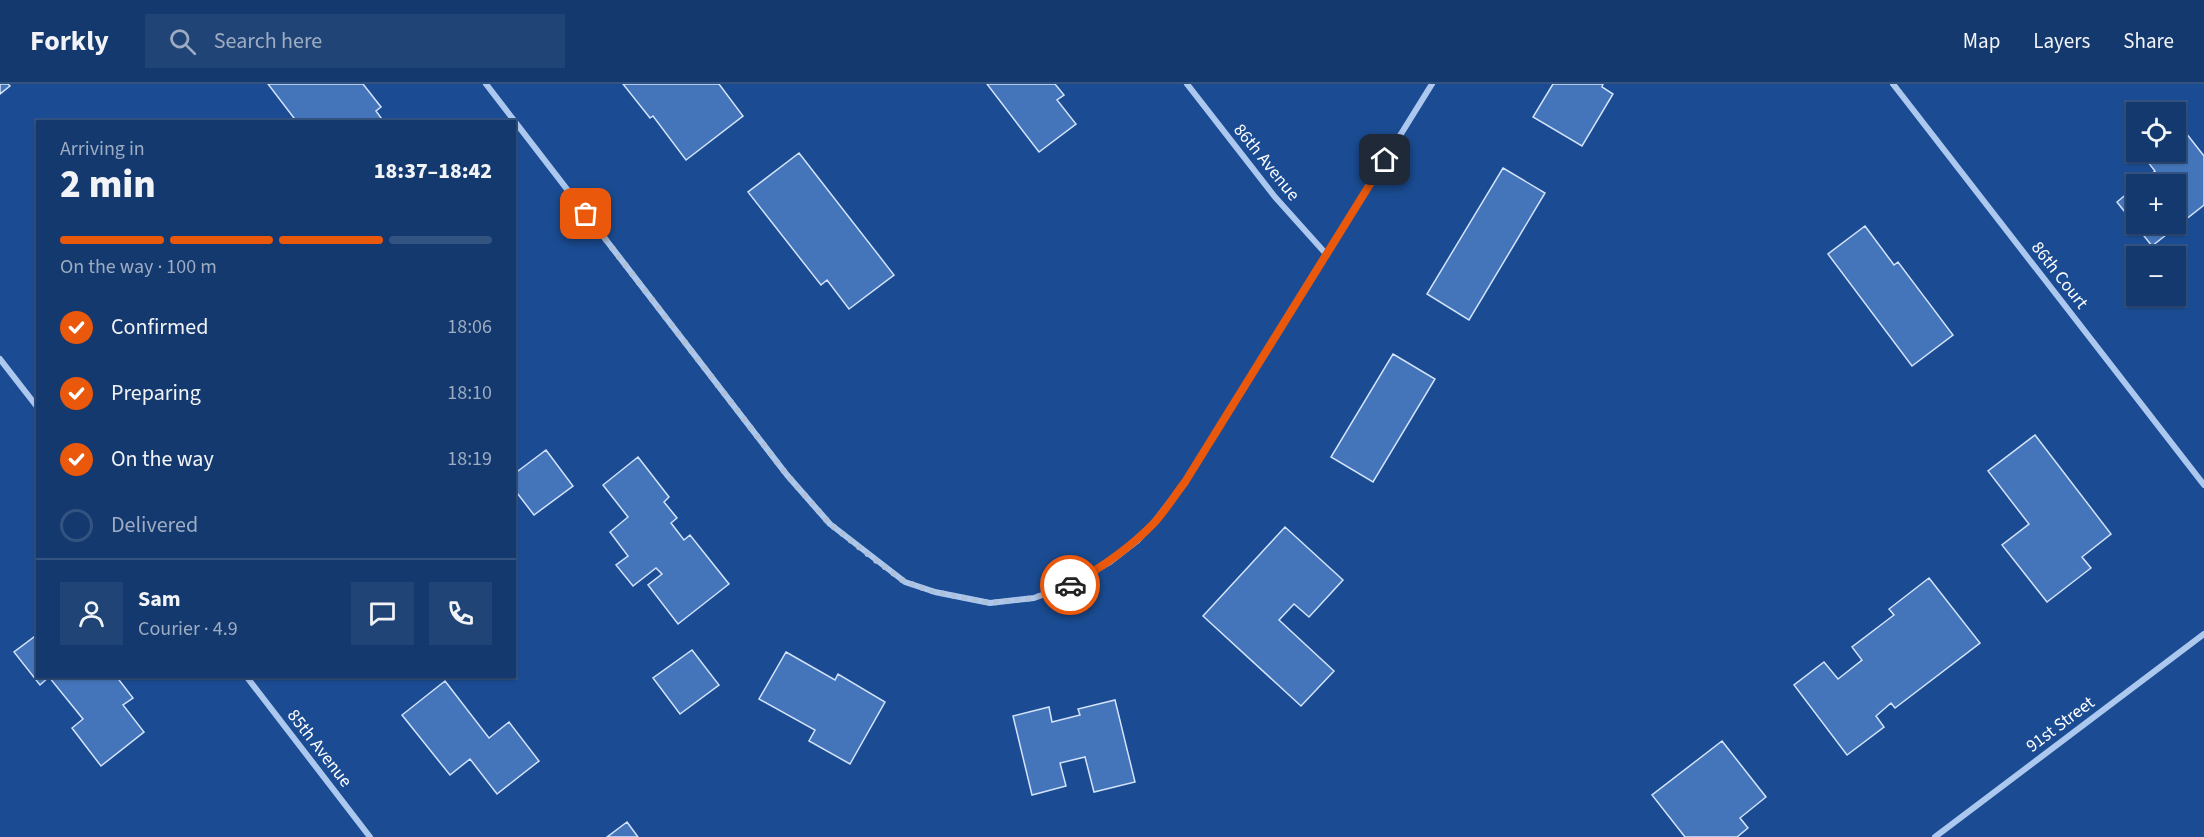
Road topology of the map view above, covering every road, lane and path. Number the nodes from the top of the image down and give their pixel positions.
1 (486, 84) edge
2 (1187, 84) edge
3 (1432, 84) edge
4 (1893, 84) edge
5 (514, 120) edge
6 (516, 123) edge
7 (1327, 255) junction
8 (0, 359) edge
9 (36, 405) edge
10 (2204, 485) edge
11 (2204, 634) edge
12 (248, 678) edge
13 (370, 837) edge
14 (1935, 837) edge

1 - 5 street
2 - 7 street, 86th Avenue
3 - 7 street
4 - 10 street, 86th Court
6 - 7 street
8 - 9 street
11 - 14 street, 91st Street
12 - 13 street, 85th Avenue

